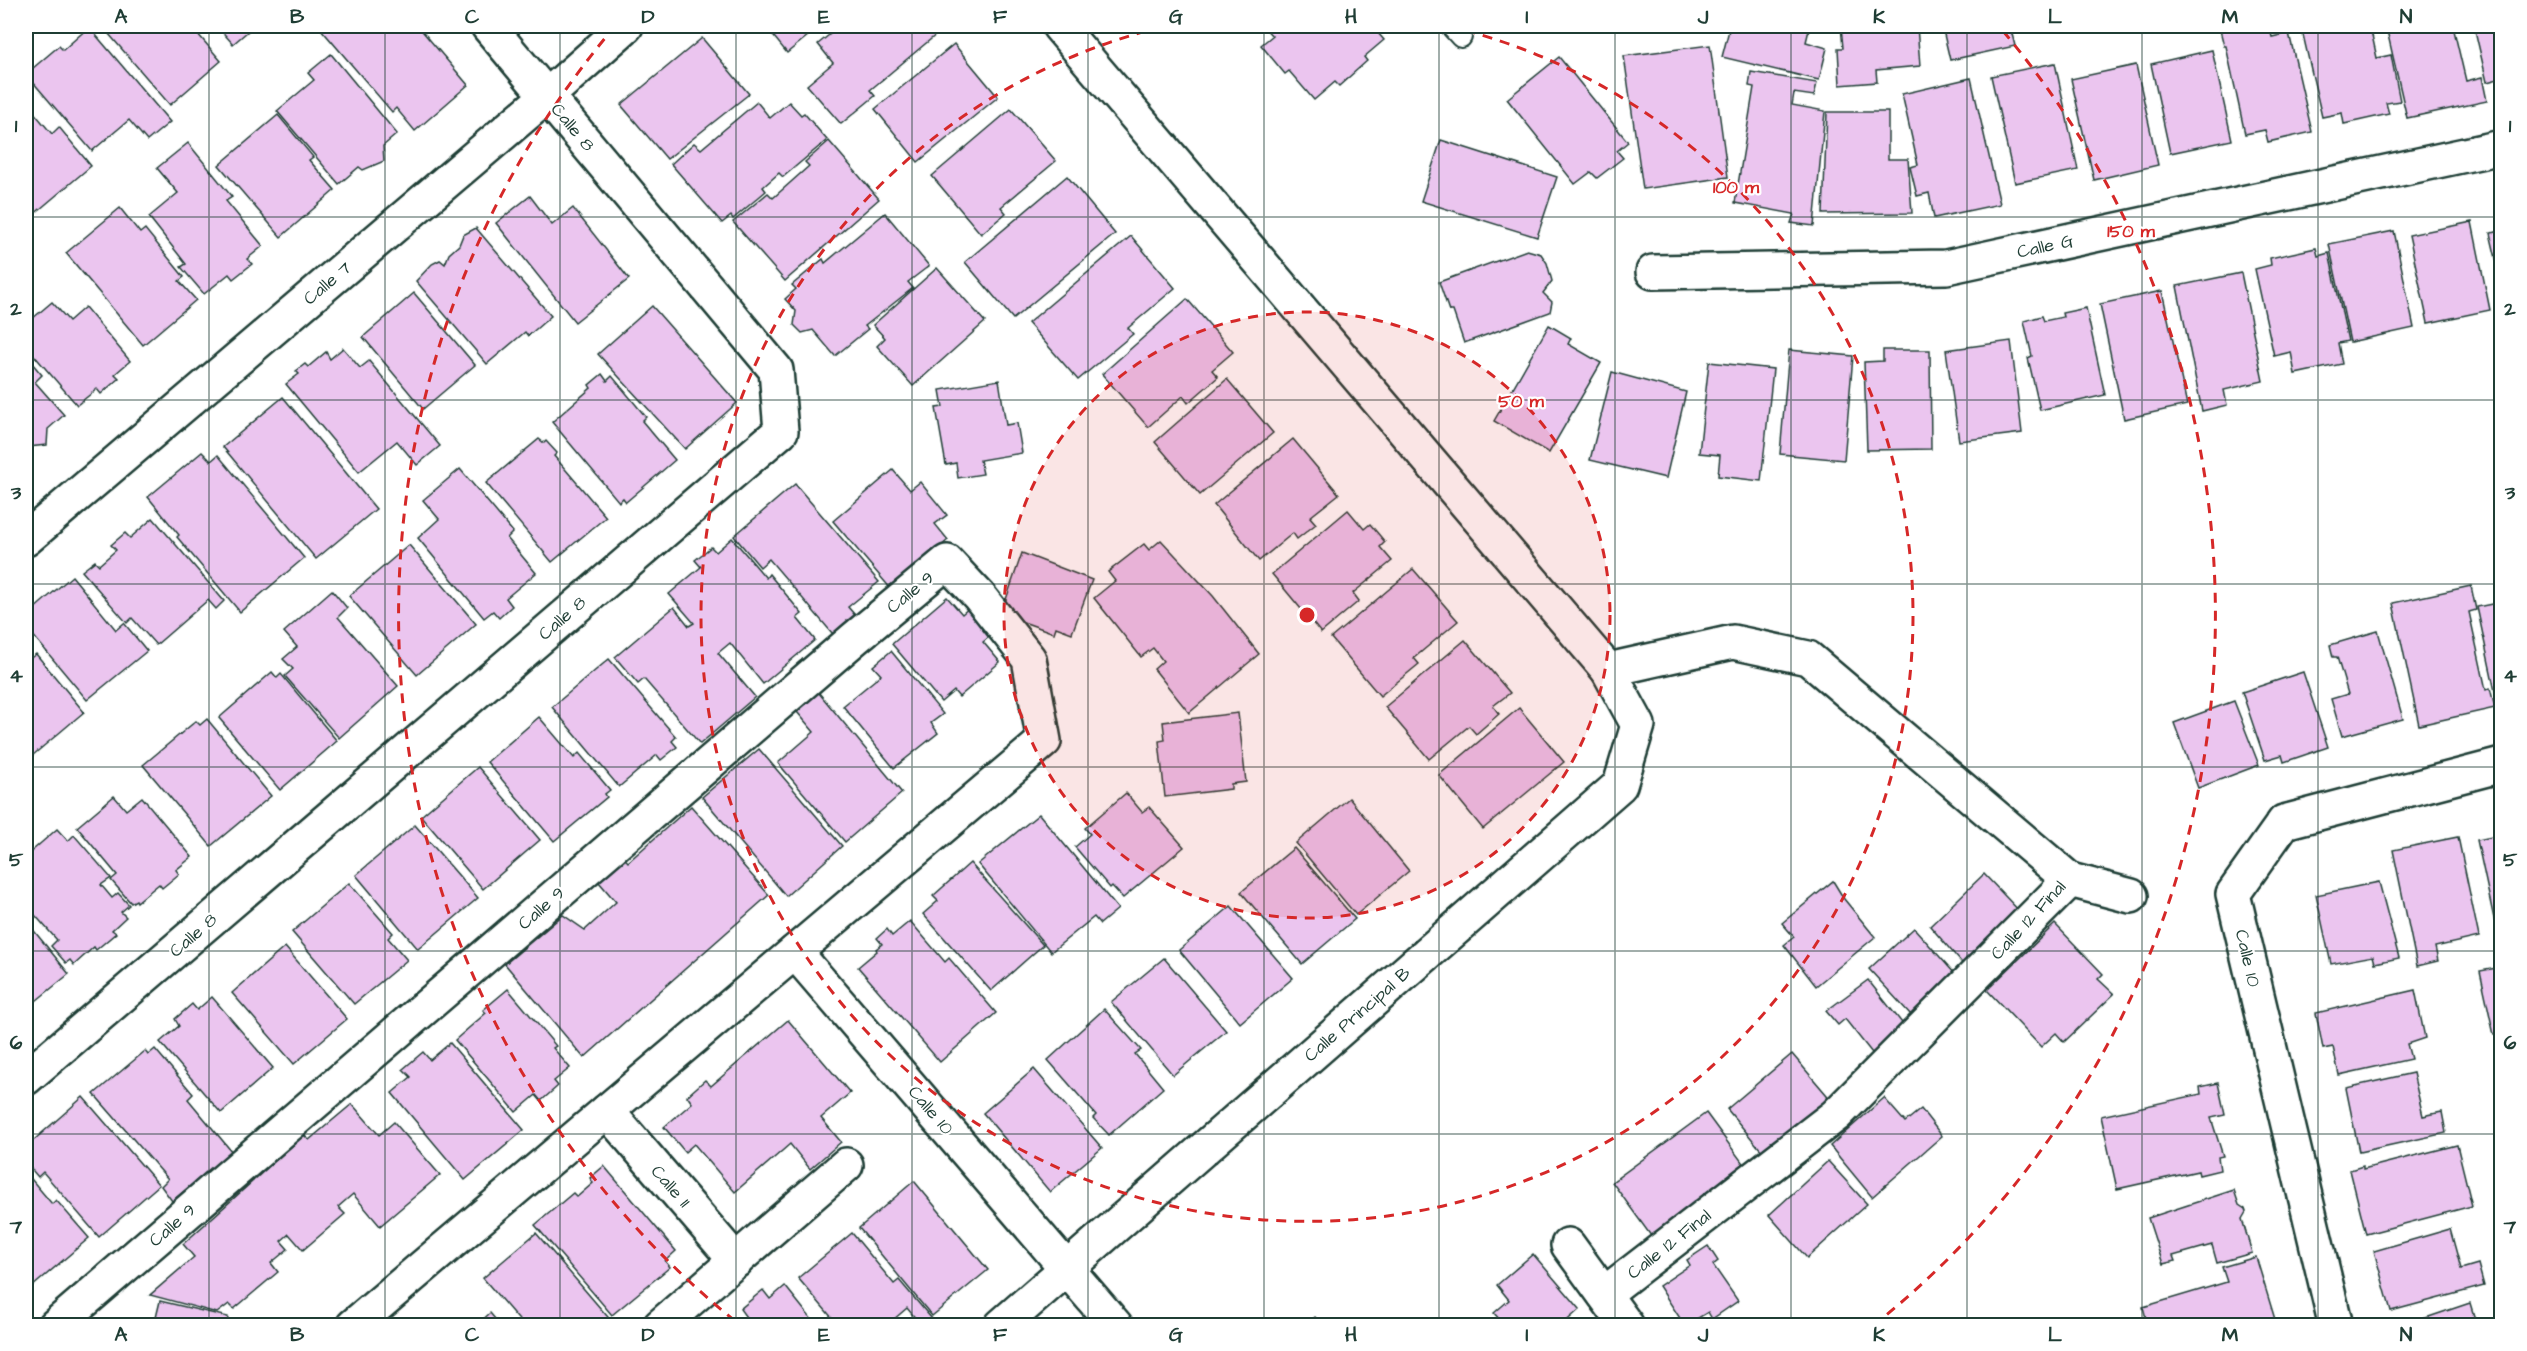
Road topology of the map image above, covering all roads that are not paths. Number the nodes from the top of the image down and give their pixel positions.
1 (488, 26) edge
2 (626, 26) edge
3 (1059, 26) edge
4 (547, 96) junction
5 (2502, 147) edge
6 (1653, 272) dead end
7 (26, 539) edge
8 (1608, 670) junction
9 (2502, 765) edge
10 (2070, 880) junction
11 (2131, 896) dead end
12 (795, 952) junction
13 (26, 1077) edge
14 (607, 1111) junction
15 (846, 1165) dead end
16 (1568, 1245) dead end
17 (736, 1261) junction
18 (1067, 1267) junction
19 (1604, 1294) junction
20 (55, 1326) edge
21 (353, 1326) edge
22 (660, 1326) edge
23 (1000, 1326) edge
24 (1116, 1326) edge
25 (1627, 1326) edge
26 (2336, 1326) edge

1 - 4 street
2 - 4 street, Calle 7
3 - 8 street, Calle Principal B
4 - 7 street, Calle 7
4 - 13 street, Calle 8
5 - 6 street, Calle G
8 - 10 street, Calle 12 Final
8 - 18 street, Calle Principal B
9 - 26 street, Calle 10
10 - 11 street
10 - 19 street, Calle 12 Final
12 - 14 street, Calle 9
12 - 18 street, Calle 10
12 - 20 street, Calle 9
14 - 17 street, Calle 11
14 - 21 street, Calle 9
15 - 17 street
16 - 19 street
17 - 22 street
18 - 23 street, Calle Principal B
18 - 24 street, Calle 10
19 - 25 street

